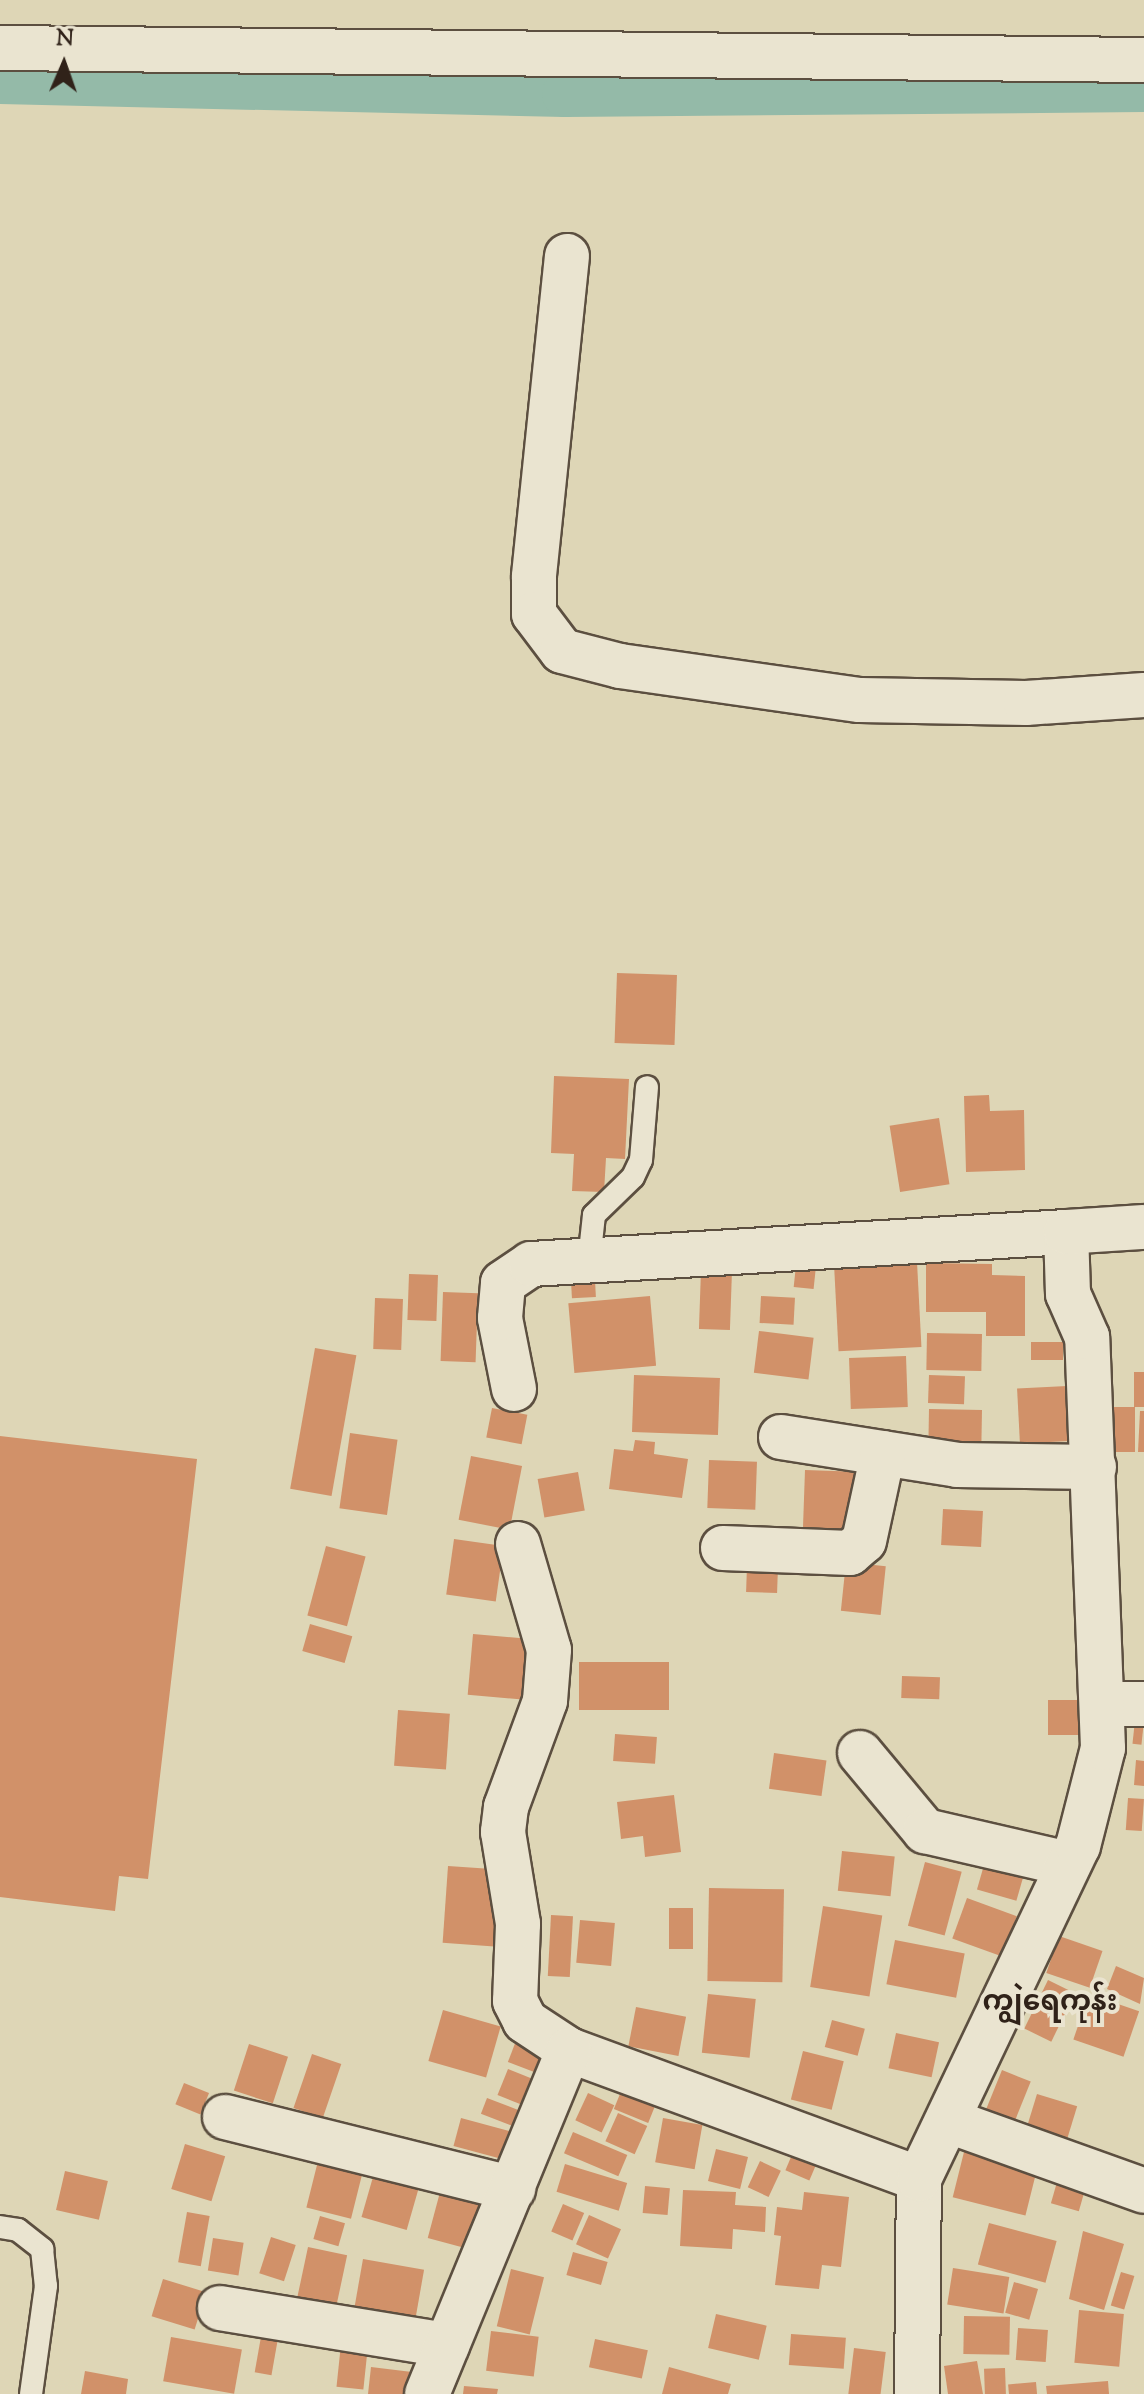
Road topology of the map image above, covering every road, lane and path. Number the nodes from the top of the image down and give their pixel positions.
1 (0, 48) edge
2 (1144, 60) edge
3 (567, 256) dead end
4 (1144, 695) edge
5 (647, 1087) dead end
6 (1144, 1227) edge
7 (1066, 1232) junction
8 (589, 1261) junction
9 (514, 1389) dead end
10 (781, 1437) dead end
11 (883, 1453) junction
12 (1094, 1467) junction
13 (518, 1544) dead end
14 (723, 1548) dead end
15 (1124, 1704) edge
16 (860, 1753) dead end
17 (1068, 1864) junction
18 (569, 2050) junction
19 (225, 2117) dead end
20 (949, 2121) junction
21 (919, 2179) junction
22 (513, 2189) junction
23 (1144, 2191) edge
24 (0, 2227) edge
25 (220, 2308) dead end
26 (447, 2345) junction
27 (31, 2394) edge
28 (427, 2394) edge
29 (917, 2394) edge

1 - 2 street
3 - 4 street
5 - 8 lane
6 - 7 street
7 - 8 street
7 - 12 street
8 - 9 street
10 - 11 street
11 - 12 street
11 - 14 street
12 - 15 street
13 - 18 street
15 - 17 street
16 - 17 street
17 - 20 street
18 - 21 street
18 - 22 street
19 - 22 street
20 - 21 street
20 - 23 street
21 - 29 street
22 - 26 street
24 - 27 lane
25 - 26 street
26 - 28 street

